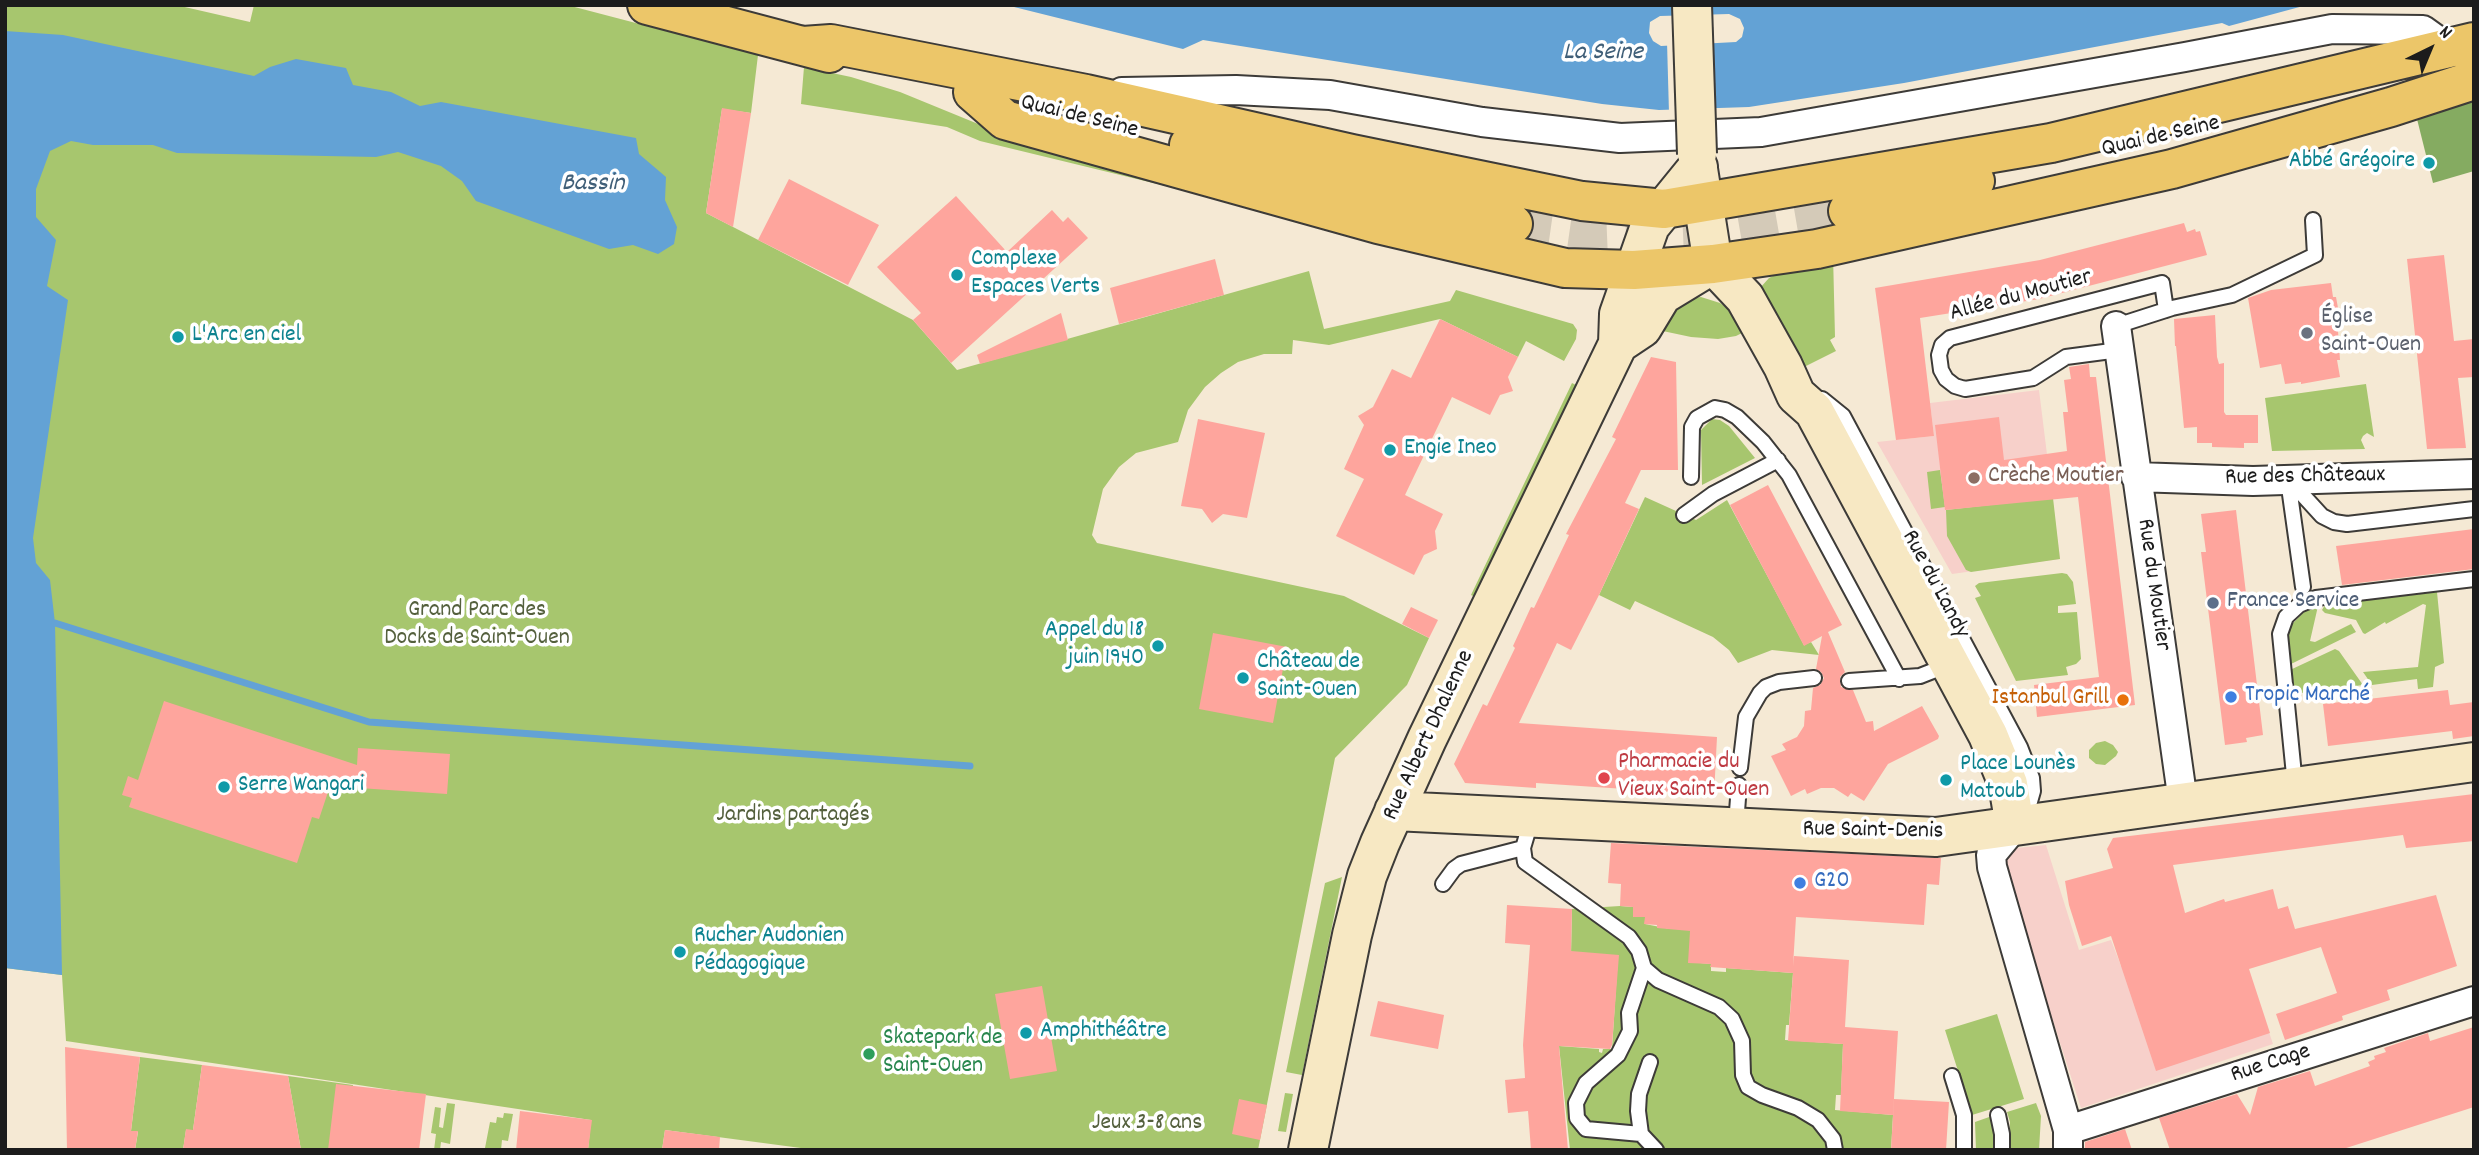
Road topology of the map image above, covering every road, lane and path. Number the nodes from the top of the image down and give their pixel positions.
1 (647, 5) edge
2 (1692, 5) edge
3 (803, 46) junction
4 (2465, 50) edge
5 (2474, 80) edge
6 (973, 92) junction
7 (1086, 94) junction
8 (1700, 175) junction
9 (1664, 209) junction
10 (1847, 211) tunnel mouth
11 (2313, 220) dead end
12 (1513, 224) tunnel mouth
13 (1713, 264) junction
14 (1634, 270) junction
15 (2166, 310) junction
16 (2117, 338) junction
17 (1618, 344) junction
18 (1783, 366) junction
19 (1778, 460) junction
20 (2474, 474) edge
21 (1691, 477) dead end
22 (2136, 477) junction
23 (2288, 480) junction
24 (2474, 509) edge
25 (1684, 515) dead end
26 (2474, 579) edge
27 (2303, 587) dead end
28 (1949, 664) junction
29 (1814, 678) dead end
30 (1899, 679) junction
31 (1849, 681) dead end
32 (2474, 762) edge
33 (1741, 768) dead end
34 (1739, 785) dead end
35 (2295, 787) junction
36 (2183, 802) junction
37 (1394, 811) junction
38 (2015, 826) junction
39 (1736, 828) junction
40 (1527, 833) junction
41 (1443, 884) dead end
42 (1644, 968) junction
43 (2474, 1001) edge
44 (1650, 1062) dead end
45 (1952, 1076) dead end
46 (1998, 1115) dead end
47 (1641, 1134) junction
48 (2068, 1140) edge
49 (1308, 1150) edge
50 (1656, 1150) edge
51 (1835, 1150) edge
52 (1964, 1150) edge
53 (2002, 1150) edge

1 - 3 main road, Quai de Seine
2 - 8 main road, bridge
3 - 6 main road, Quai de Seine
3 - 7 main road
4 - 7 street
4 - 8 main road
4 - 10 main road, Quai de Seine
5 - 13 main road
6 - 12 main road, Quai de Seine
6 - 14 main road
7 - 9 main road
8 - 9 main road
8 - 13 main road
9 - 14 main road, Rue Albert Dhalenne
11 - 15 lane, Allée du Moutier
13 - 14 main road
13 - 17 main road, Rue Albert Dhalenne
13 - 18 main road, Rue du Landy
14 - 17 main road, Rue Albert Dhalenne
15 - 16 lane, Allée du Moutier
15 - 16 lane, Allée du Moutier
16 - 22 street, Rue du Moutier
17 - 37 main road, Rue Albert Dhalenne
18 - 28 main road, Rue du Landy
18 - 38 lane, Rue du Landy
19 - 21 lane
19 - 25 lane
19 - 30 lane
20 - 23 street, Rue des Châteaux
22 - 23 street, Rue des Châteaux
22 - 36 street, Rue du Moutier
23 - 24 lane
23 - 27 lane
26 - 35 lane
28 - 30 lane
28 - 38 main road, Rue du Landy
29 - 33 lane
30 - 31 lane
32 - 35 main road, Rue Saint-Denis
34 - 39 lane
35 - 36 main road, Rue Saint-Denis
36 - 38 main road, Rue Saint-Denis
37 - 40 main road, Rue Saint-Denis
37 - 49 main road, Rue Albert Dhalenne
38 - 39 main road, Rue Saint-Denis
38 - 48 street, Rue du Landy
39 - 40 main road, Rue Saint-Denis
40 - 41 lane
40 - 42 lane
42 - 47 lane
42 - 51 lane
43 - 48 street, Rue Cage
44 - 47 lane
45 - 52 lane
46 - 53 lane
47 - 50 lane

